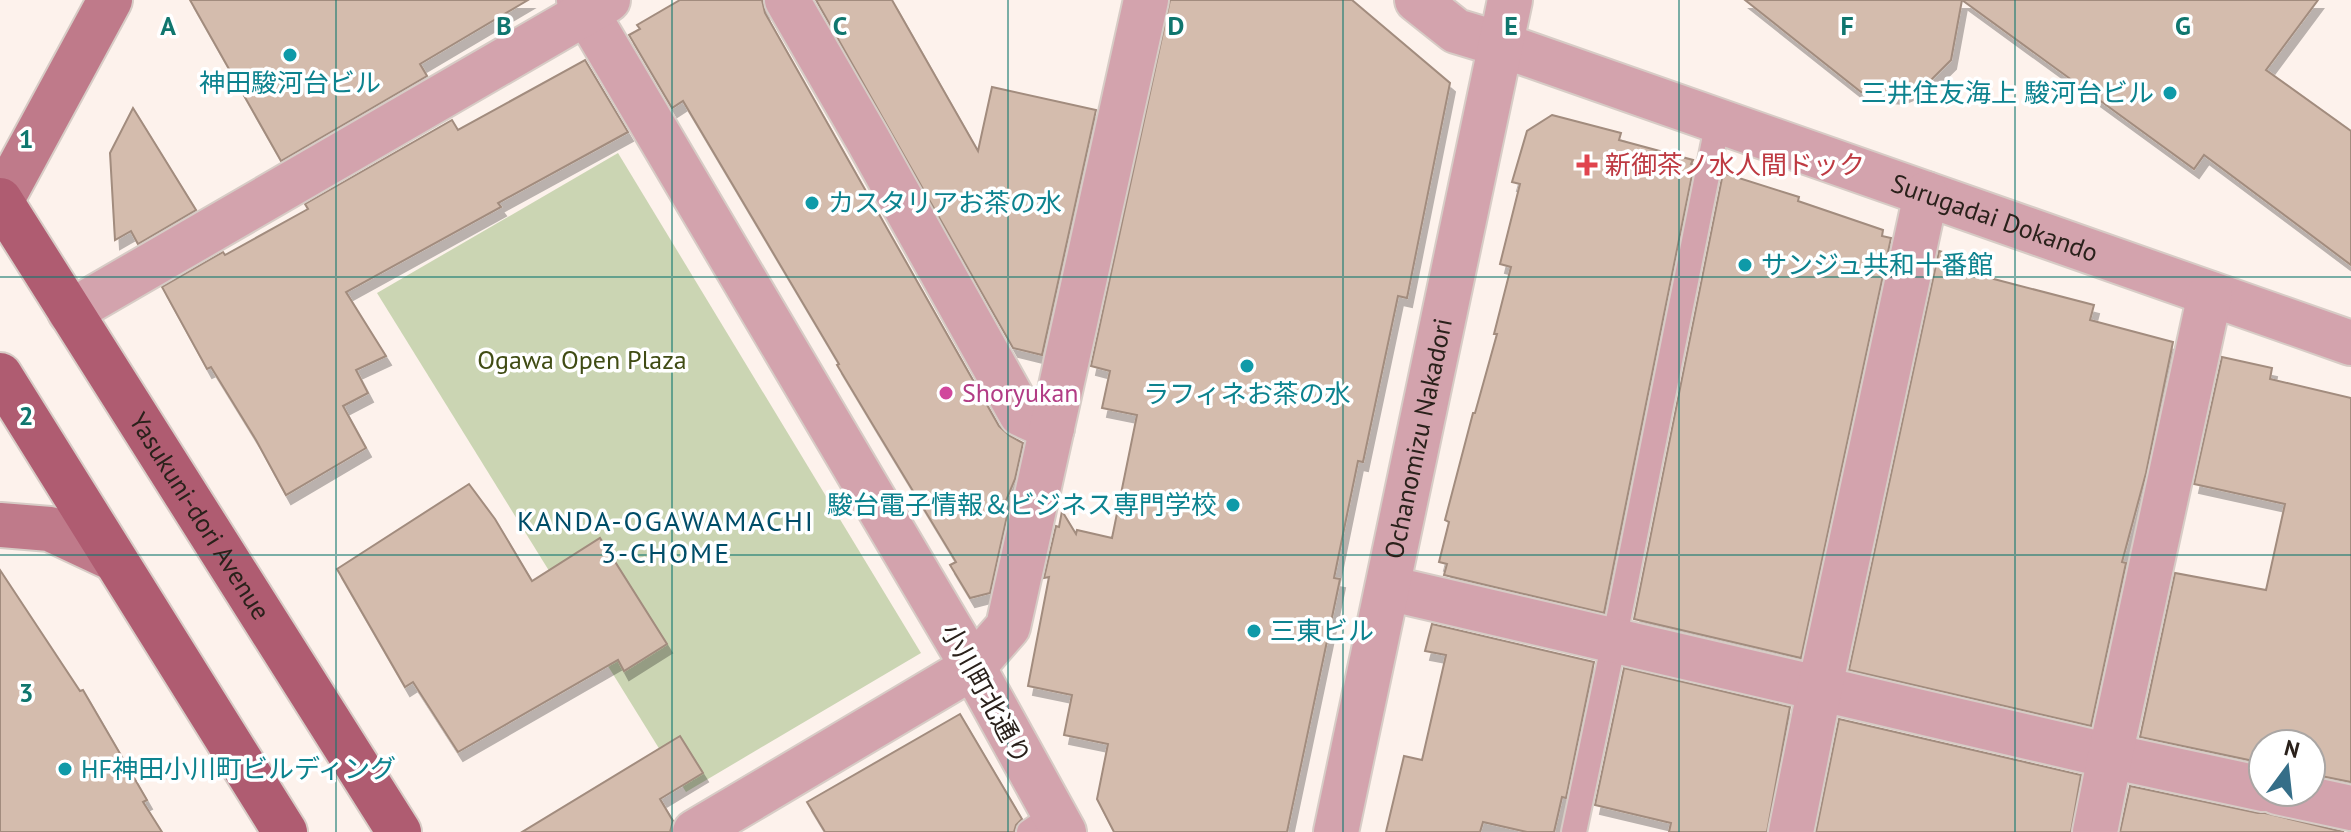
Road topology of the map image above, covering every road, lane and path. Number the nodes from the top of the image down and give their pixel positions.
1 (110, 0) edge
2 (787, 0) edge
3 (1146, 0) edge
4 (1417, 0) edge
5 (1510, 0) edge
6 (591, 4) edge
7 (1499, 44) junction
8 (1718, 121) junction
9 (1926, 194) junction
10 (0, 201) edge
11 (2210, 294) junction
12 (70, 312) junction
13 (2351, 343) edge
14 (0, 375) edge
15 (1052, 428) junction
16 (0, 525) edge
17 (114, 559) junction
18 (1388, 588) junction
19 (1614, 641) junction
20 (973, 667) junction
21 (1820, 687) junction
22 (2110, 756) junction
23 (2247, 786) edge
24 (2327, 803) edge
25 (2351, 808) edge
26 (1049, 826) edge
27 (285, 832) edge
28 (399, 832) edge
29 (695, 832) edge
30 (1336, 832) edge
31 (1574, 832) edge
32 (1791, 832) edge
33 (2095, 832) edge

1 - 10 street
2 - 15 street
3 - 15 street
4 - 7 street, Surugadai Dokando
5 - 7 street, Ochanomizu Nakadori
6 - 12 street
6 - 20 street, 小川町北通り
7 - 8 street, Surugadai Dokando
7 - 18 street, Ochanomizu Nakadori
8 - 9 street, Surugadai Dokando
8 - 19 lane
9 - 11 street, Surugadai Dokando
9 - 21 street
10 - 12 main road, Yasukuni-dori Avenue
11 - 13 street, Surugadai Dokando
11 - 22 street
12 - 28 main road, Yasukuni-dori Avenue
14 - 17 main road
15 - 20 street
16 - 17 street
17 - 27 main road
18 - 19 street
18 - 30 street, Ochanomizu Nakadori
19 - 21 street
19 - 31 lane
20 - 26 street, 小川町北通り
20 - 29 street
21 - 22 street
21 - 32 street
22 - 23 street
22 - 33 street
24 - 25 street

